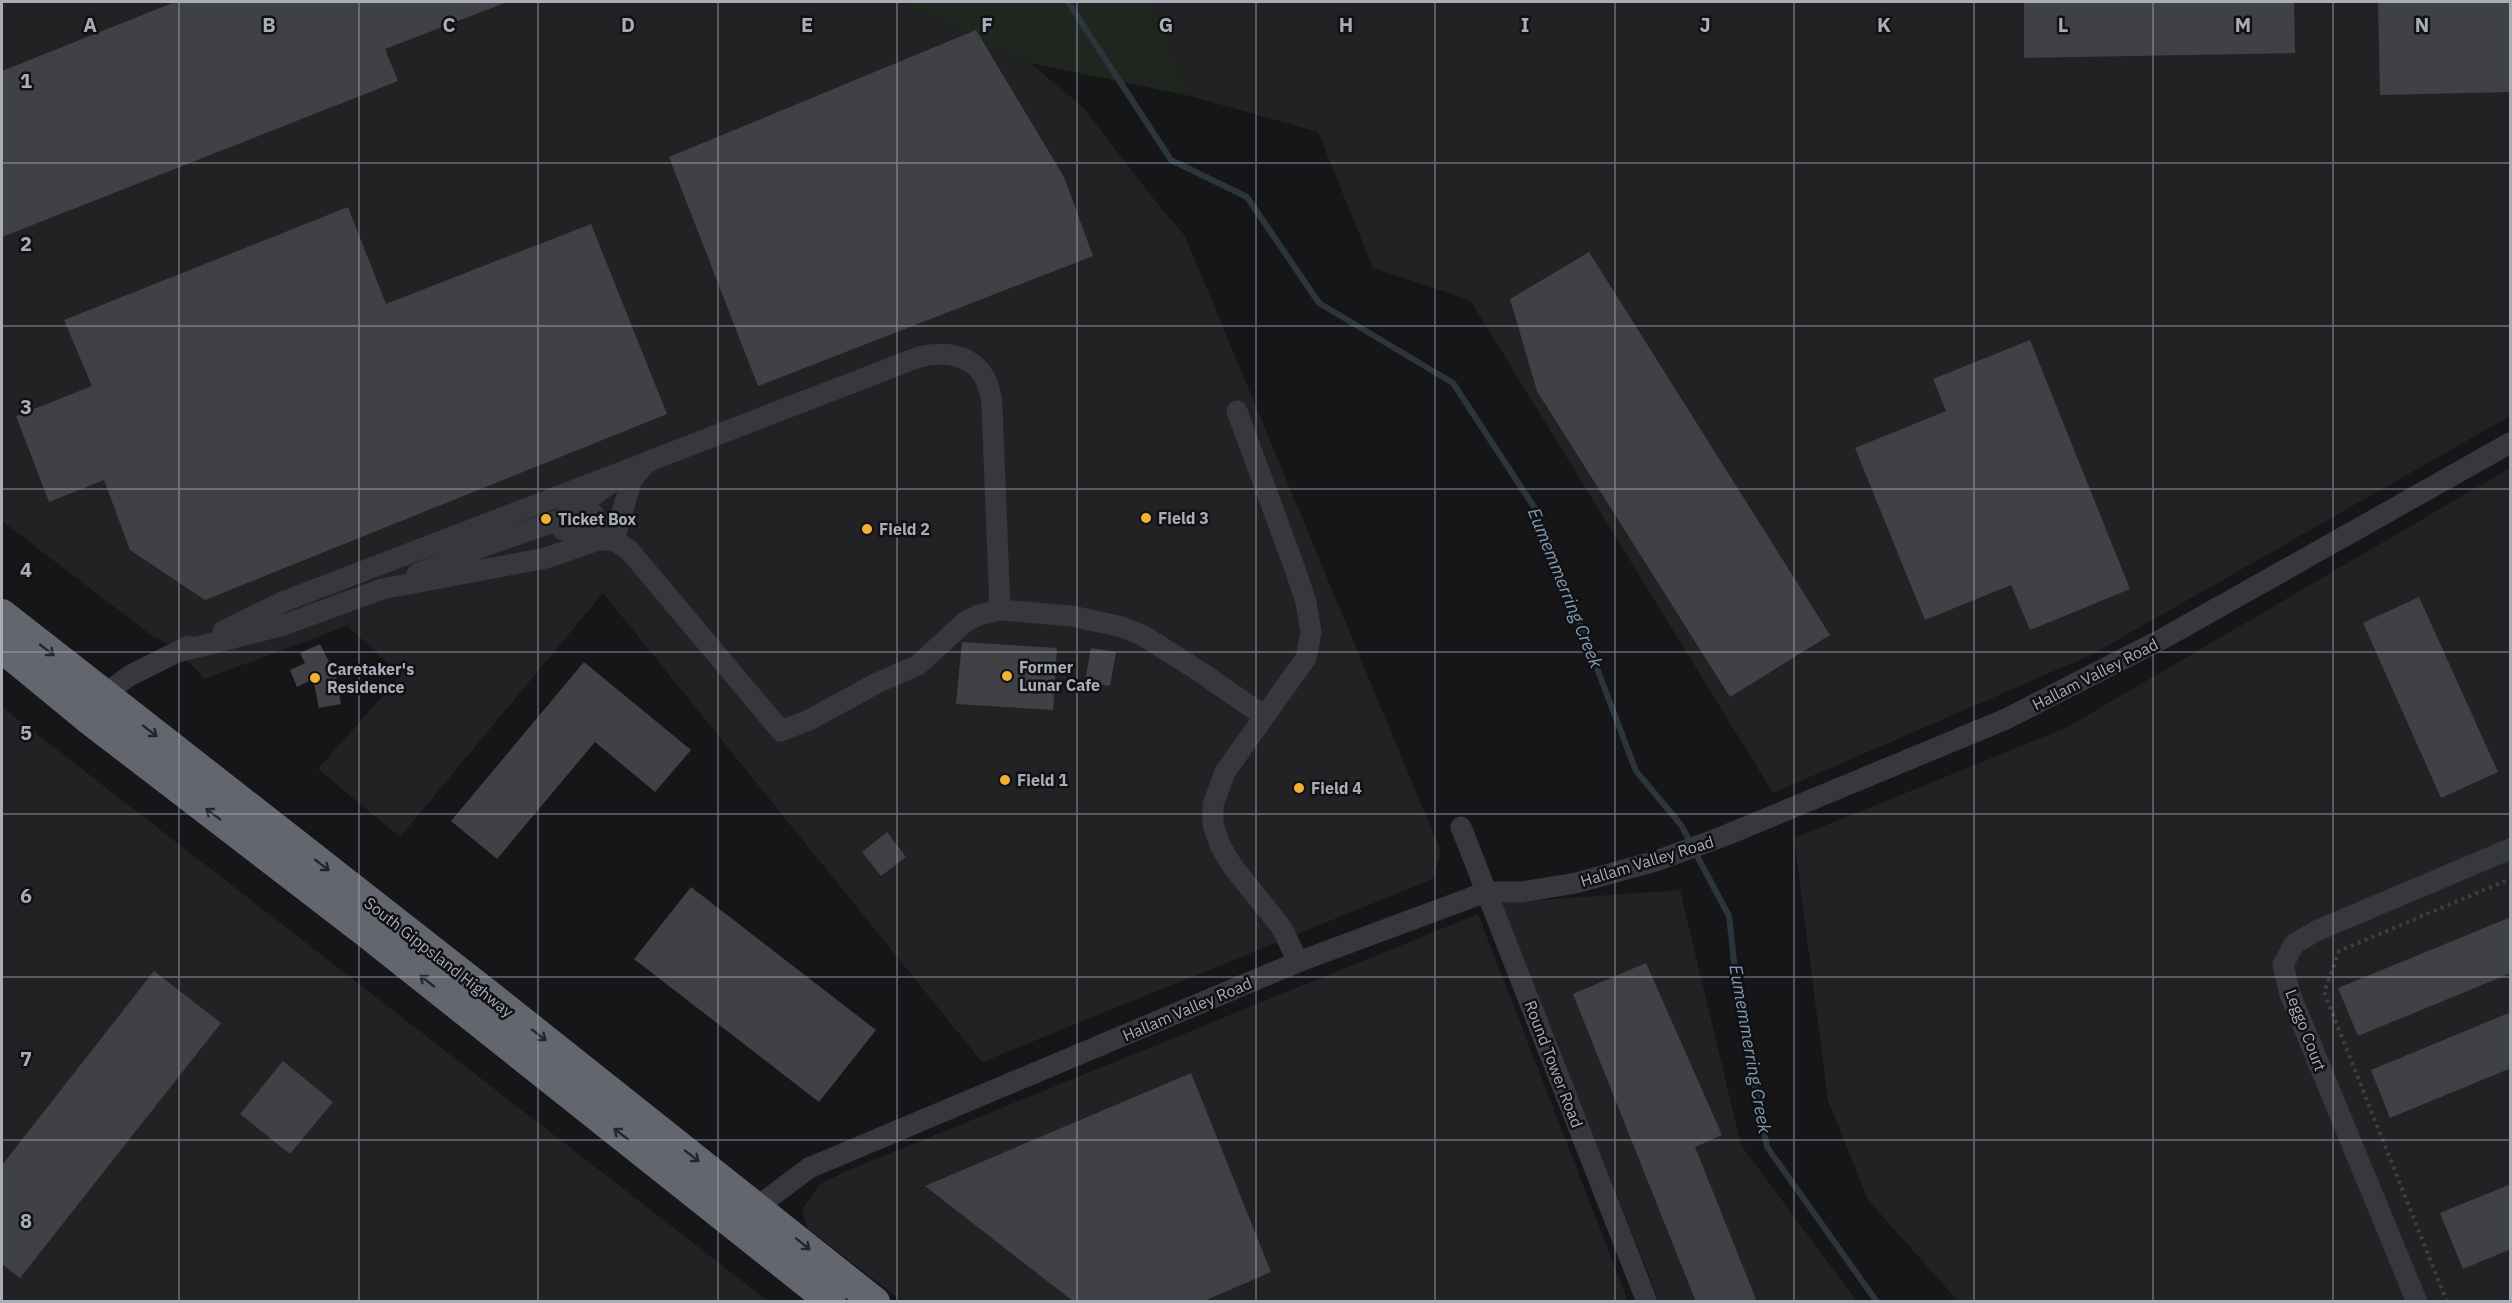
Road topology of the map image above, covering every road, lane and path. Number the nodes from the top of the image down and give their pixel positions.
1 (1237, 411) dead end
2 (2511, 443) edge
3 (646, 462) junction
4 (569, 510) junction
5 (609, 534) junction
6 (382, 589) junction
7 (1000, 610) junction
8 (2, 614) edge
9 (2, 648) edge
10 (178, 652) junction
11 (96, 707) junction
12 (1264, 716) junction
13 (1461, 827) dead end
14 (2511, 849) edge
15 (2511, 879) edge
16 (1486, 892) junction
17 (1298, 962) junction
18 (748, 1217) junction
19 (831, 1302) edge
20 (875, 1302) edge
21 (1647, 1302) edge
22 (2417, 1302) edge
23 (2447, 1302) edge

1 - 12 street
2 - 16 street, Hallam Valley Road
3 - 4 street
3 - 4 street
3 - 5 street
3 - 7 street
4 - 5 street
4 - 5 street
4 - 6 street
4 - 10 street
5 - 6 street
5 - 7 street
6 - 10 street
7 - 12 street
8 -> 11 highway, South Gippsland Highway
9 - 11 highway, South Gippsland Highway
10 - 11 street
11 - 18 highway, South Gippsland Highway
12 - 17 street
13 - 16 street, Round Tower Road
14 - 22 street, Leggo Court
15 - 23 path
16 - 17 street, Hallam Valley Road
16 - 21 street, Round Tower Road
17 - 18 street, Hallam Valley Road
18 - 19 highway, South Gippsland Highway
18 -> 20 highway, South Gippsland Highway

